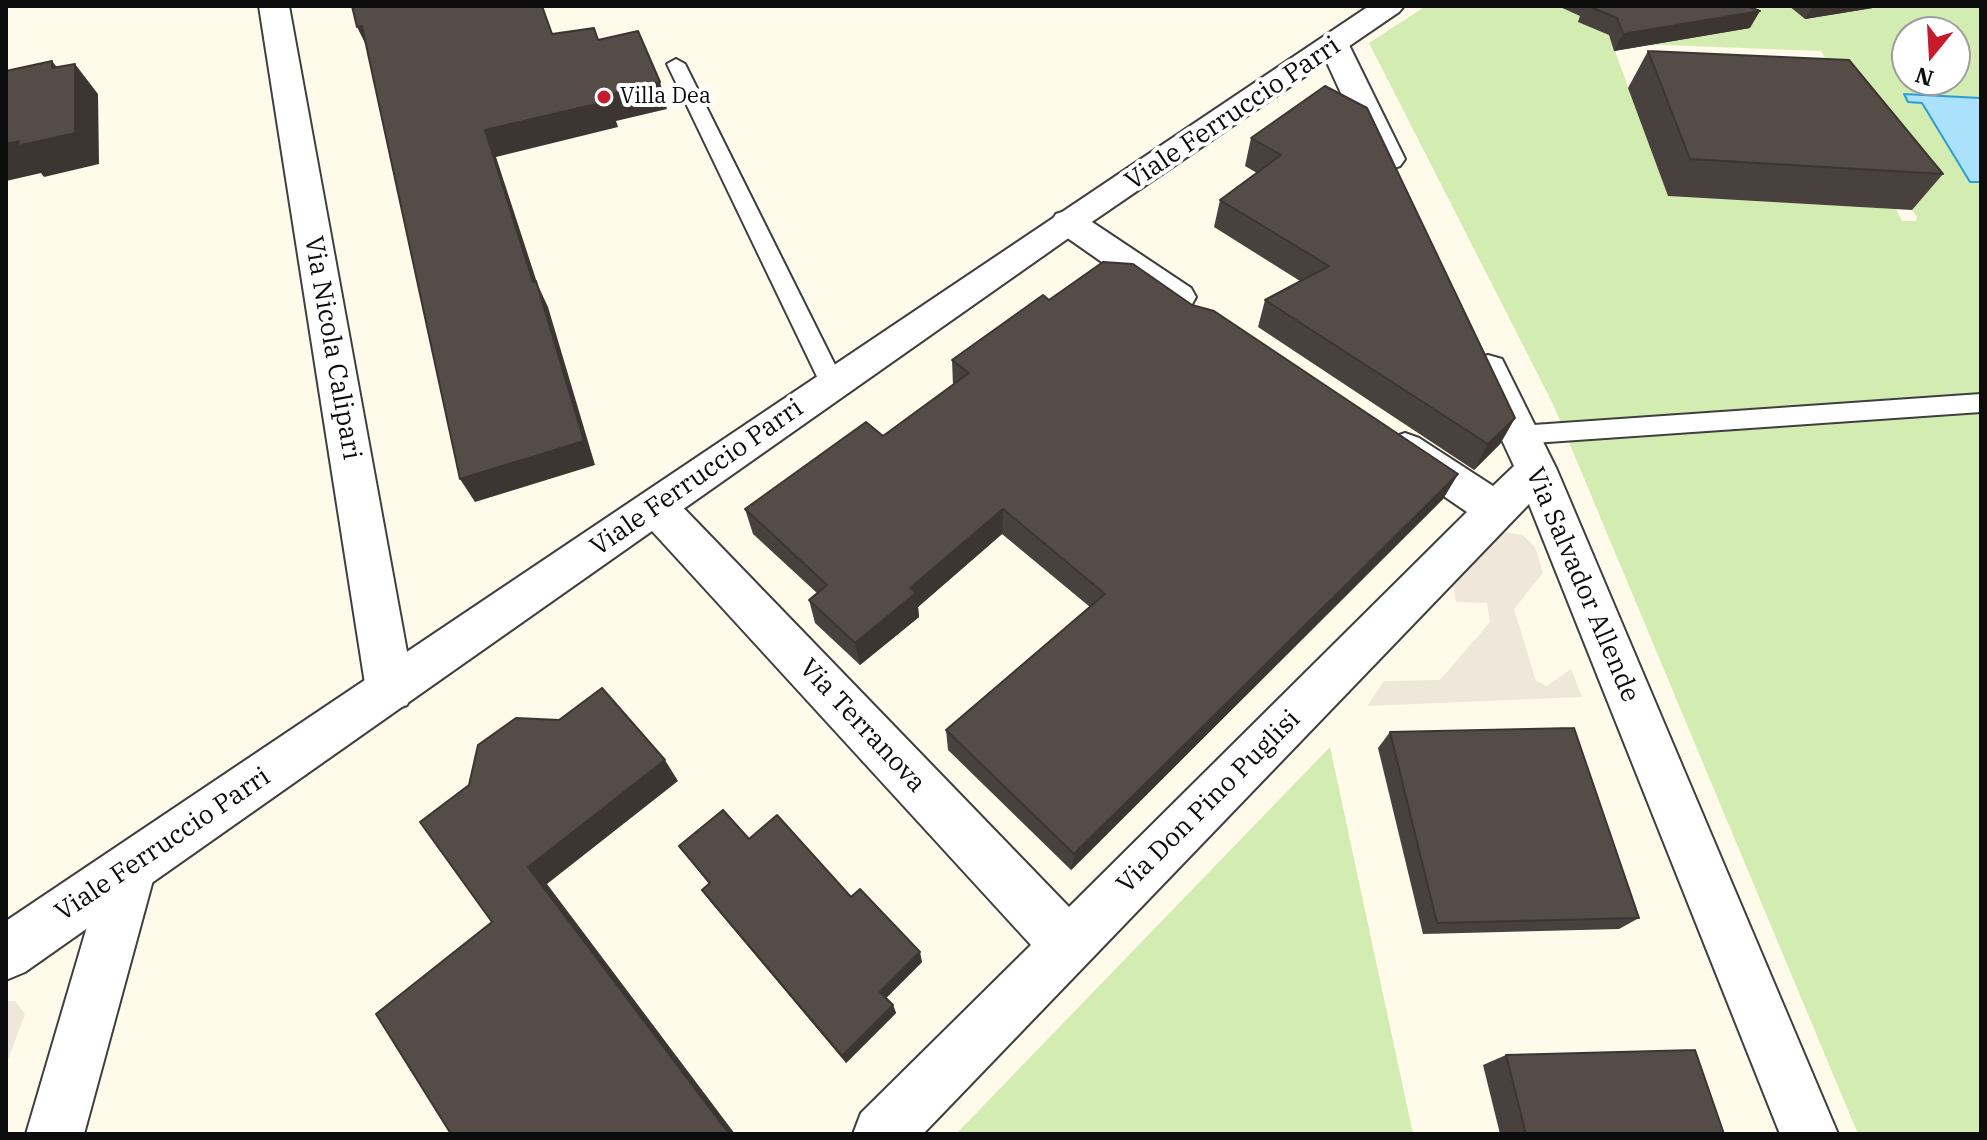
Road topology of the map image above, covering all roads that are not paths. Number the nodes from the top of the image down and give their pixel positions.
1 (274, 6) edge
2 (1389, 6) edge
3 (1334, 45) junction
4 (676, 64) dead end
5 (1402, 189) edge
6 (1068, 222) junction
7 (1210, 318) edge
8 (1471, 334) edge
9 (833, 385) junction
10 (1981, 403) edge
11 (1379, 432) edge
12 (1527, 452) junction
13 (656, 507) junction
14 (1496, 510) junction
15 (390, 690) junction
16 (130, 869) junction
17 (1068, 945) junction
18 (6, 953) edge
19 (55, 1134) edge
20 (882, 1134) edge
21 (1809, 1134) edge

1 - 15 street, Via Nicola Calipari
2 - 3 street, Viale Ferruccio Parri
3 - 5 street
3 - 6 street, Viale Ferruccio Parri
4 - 9 lane
6 - 7 street
6 - 9 street, Viale Ferruccio Parri
8 - 12 street, Via Salvador Allende
9 - 13 street, Viale Ferruccio Parri
10 - 12 lane
11 - 14 street
12 - 14 street, Via Don Pino Puglisi
12 - 21 street, Via Salvador Allende
13 - 15 street, Viale Ferruccio Parri
13 - 17 street, Via Terranova
14 - 17 street, Via Don Pino Puglisi
15 - 16 street, Viale Ferruccio Parri
16 - 18 street, Viale Ferruccio Parri
16 - 19 street
17 - 20 street, Via Don Pino Puglisi

